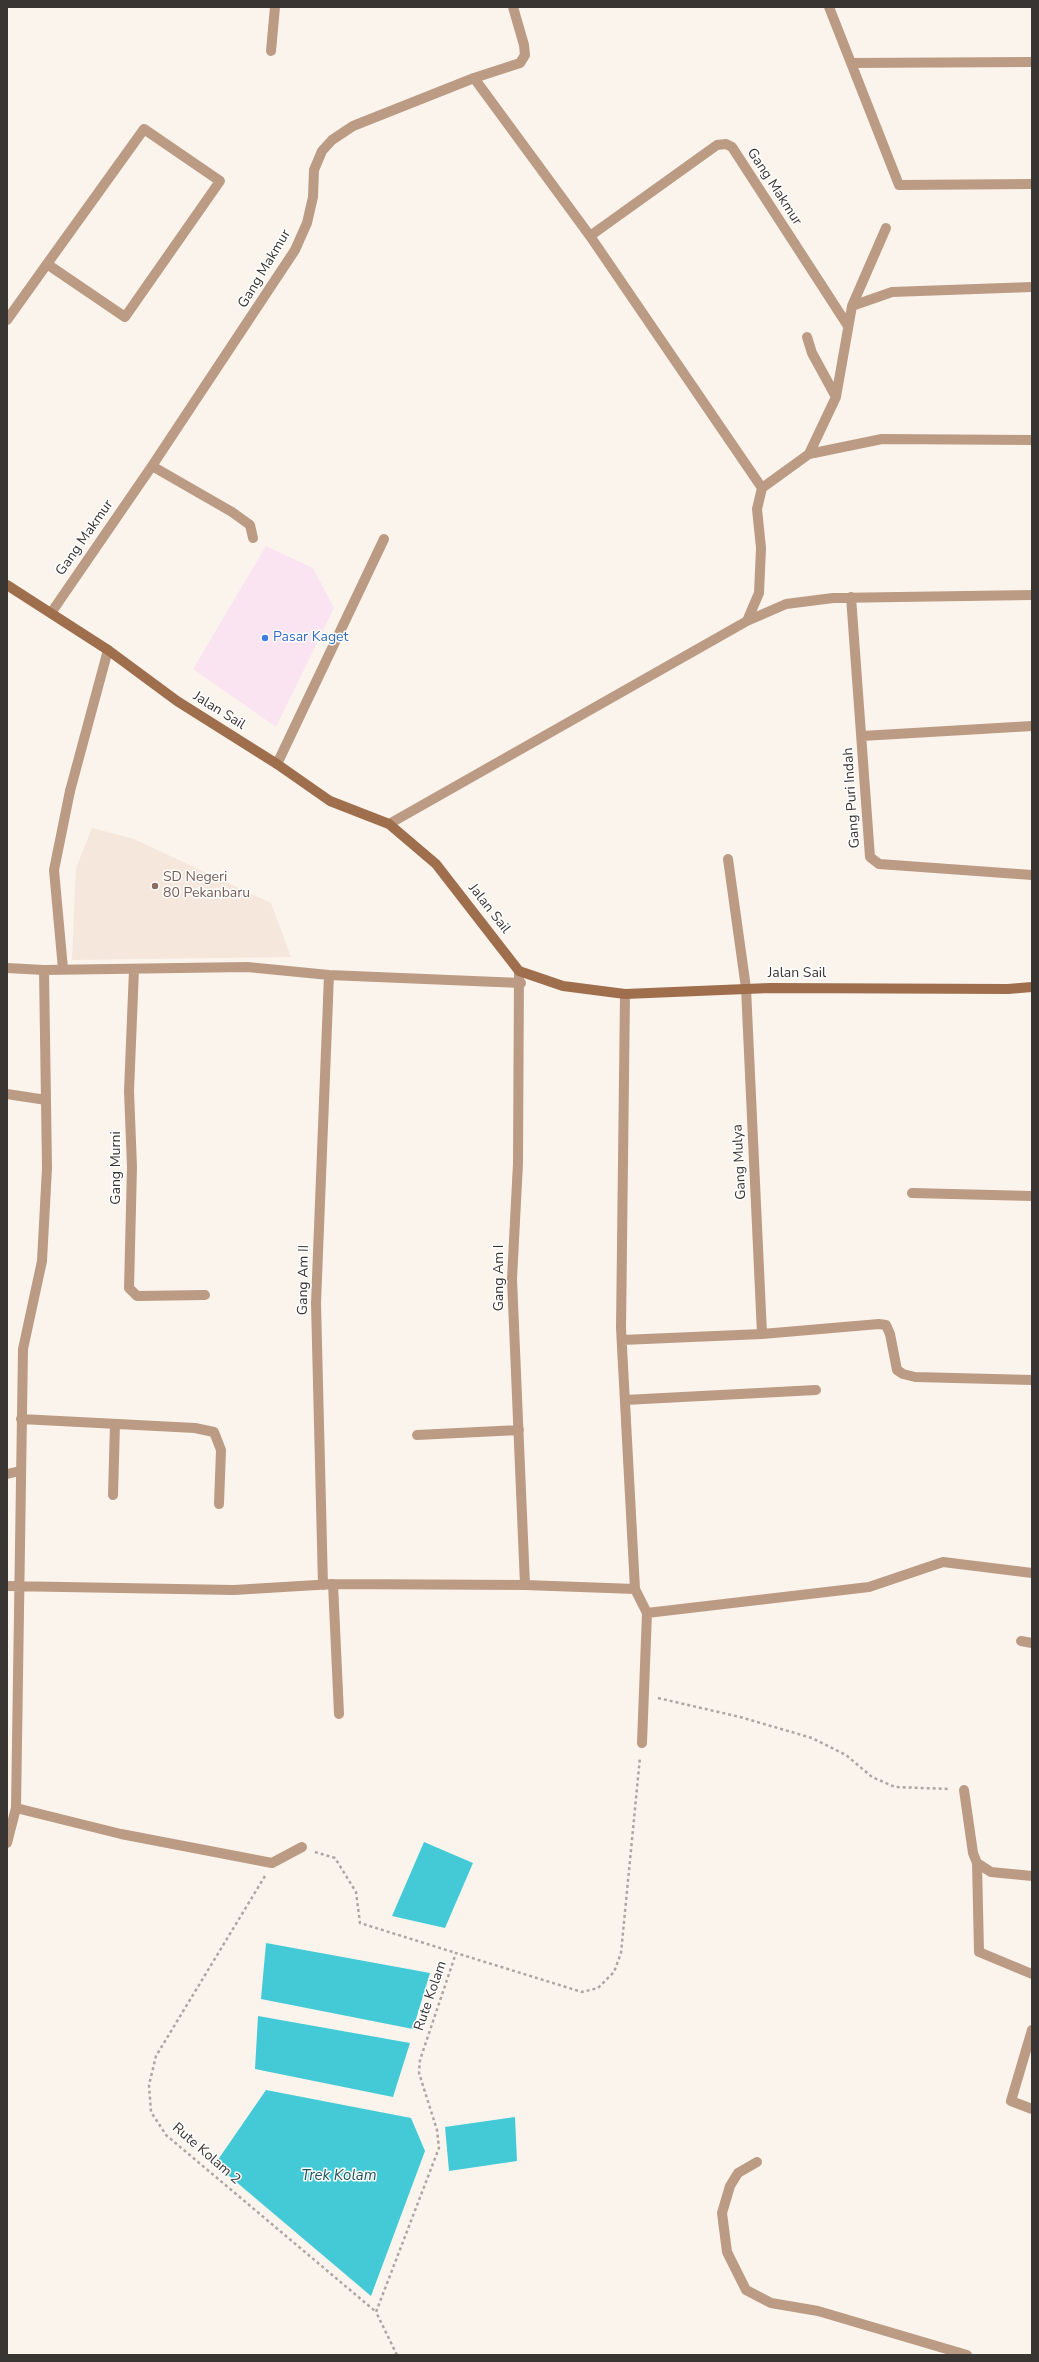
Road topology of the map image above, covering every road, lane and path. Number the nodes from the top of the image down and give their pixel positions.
1 (275, 7) edge
2 (513, 7) edge
3 (829, 7) edge
4 (271, 51) dead end
5 (1032, 62) edge
6 (851, 63) junction
7 (474, 78) junction
8 (1032, 184) edge
9 (886, 228) dead end
10 (590, 236) junction
11 (47, 264) junction
12 (1032, 287) edge
13 (852, 306) junction
14 (7, 320) edge
15 (848, 326) junction
16 (807, 337) dead end
17 (836, 397) junction
18 (1032, 440) edge
19 (809, 454) junction
20 (152, 466) junction
21 (762, 488) junction
22 (253, 538) dead end
23 (384, 539) dead end
24 (7, 585) edge
25 (1032, 595) edge
26 (851, 597) junction
27 (51, 613) junction
28 (747, 621) junction
29 (108, 650) junction
30 (1032, 726) edge
31 (862, 736) junction
32 (277, 764) junction
33 (389, 824) junction
34 (728, 859) dead end
35 (1032, 875) edge
36 (7, 968) edge
37 (63, 969) junction
38 (134, 969) junction
39 (44, 970) junction
40 (519, 971) junction
41 (329, 975) junction
42 (521, 983) junction
43 (1032, 987) edge
44 (746, 988) junction
45 (625, 994) junction
46 (7, 1094) edge
47 (46, 1100) junction
48 (912, 1193) dead end
49 (1032, 1196) edge
50 (205, 1295) dead end
51 (762, 1334) junction
52 (622, 1340) junction
53 (1032, 1380) edge
54 (816, 1390) dead end
55 (625, 1400) junction
56 (21, 1419) junction
57 (115, 1424) junction
58 (518, 1430) junction
59 (417, 1435) dead end
60 (20, 1471) junction
61 (7, 1474) edge
62 (113, 1495) dead end
63 (219, 1504) dead end
64 (1032, 1573) edge
65 (328, 1584) junction
66 (525, 1585) junction
67 (7, 1586) edge
68 (18, 1587) junction
69 (635, 1589) junction
70 (647, 1614) junction
71 (1020, 1641) dead end
72 (1032, 1643) edge
73 (644, 1694) junction
74 (339, 1714) dead end
75 (642, 1743) joint
76 (11, 1766) edge
77 (964, 1790) joint
78 (16, 1808) junction
79 (9, 1825) edge
80 (7, 1843) edge
81 (302, 1847) joint
82 (977, 1863) junction
83 (272, 1864) junction
84 (1032, 1876) edge
85 (456, 1953) junction
86 (1032, 1974) edge
87 (1032, 2030) edge
88 (1032, 2109) edge
89 (757, 2162) dead end
90 (376, 2312) junction
91 (397, 2355) edge
92 (967, 2355) edge

1 - 4 street
2 - 7 street, Gang Makmur
3 - 6 street
5 - 6 street
6 - 8 street
7 - 10 street
7 - 20 street, Gang Makmur
9 - 13 street
10 - 15 street, Gang Makmur
10 - 21 street
11 - 11 street
11 - 14 street
12 - 13 street
13 - 15 street
15 - 17 street
16 - 17 street
17 - 19 street
18 - 19 street
19 - 21 street
20 - 22 street
20 - 27 street, Gang Makmur
21 - 28 street
23 - 32 street
24 - 27 street, Jalan Sail
25 - 26 street
26 - 28 street
26 - 31 street, Gang Puri Indah
27 - 29 street, Jalan Sail
28 - 33 street
29 - 32 street, Jalan Sail
29 - 37 street
30 - 31 street
31 - 35 street, Gang Puri Indah
32 - 33 street, Jalan Sail
33 - 40 street, Jalan Sail
34 - 44 street, Gang Mulya
36 - 39 street
37 - 38 street
37 - 39 street
38 - 41 street
38 - 50 street, Gang Murni
39 - 47 street
40 - 42 street, Gang Am I
40 - 45 street, Jalan Sail
41 - 42 street
41 - 65 street, Gang Am II
42 - 58 street, Gang Am I
43 - 44 street, Jalan Sail
44 - 45 street, Jalan Sail
44 - 51 street, Gang Mulya
45 - 52 street
46 - 47 street
47 - 56 street
48 - 49 street
51 - 52 street
51 - 53 street
52 - 55 street
54 - 55 street
55 - 69 street
56 - 57 street
56 - 60 street
57 - 62 street
57 - 63 street
58 - 59 street
58 - 66 street, Gang Am I
60 - 61 street
60 - 68 street
64 - 70 street
65 - 66 street
65 - 68 street
65 - 74 street, Gang Am II
66 - 69 street
67 - 68 street
68 - 76 street
69 - 70 street
70 - 73 street
71 - 72 street
73 - 75 street
73 - 77 path
75 - 85 path, Rute Kolam
76 - 78 street
77 - 82 street
78 - 79 street
78 - 83 street
79 - 80 street
81 - 83 street
81 - 85 path
82 - 84 street
82 - 86 street
83 - 90 path, Rute Kolam 2
85 - 90 path, Rute Kolam
87 - 88 street
89 - 92 street
90 - 91 path

